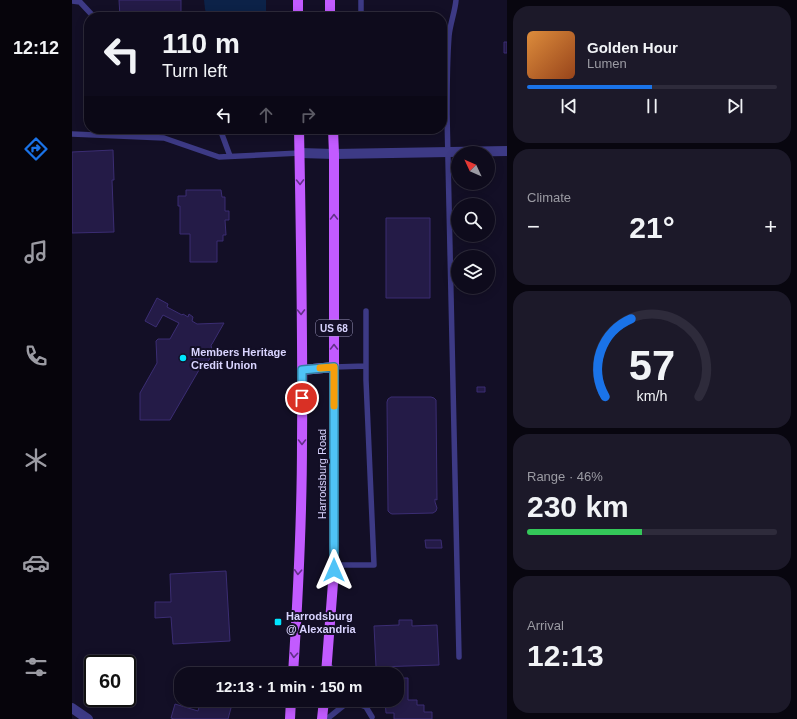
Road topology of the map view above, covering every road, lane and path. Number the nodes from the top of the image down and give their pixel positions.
1 (298, 0) edge
2 (330, 0) edge
3 (361, 0) edge
4 (456, 0) edge
5 (72, 1) edge
6 (89, 12) edge
7 (298, 12) edge
8 (330, 12) edge
9 (361, 12) edge
10 (447, 83) edge
11 (447, 133) edge
12 (72, 134) edge
13 (222, 134) edge
14 (300, 134) edge
15 (333, 134) edge
16 (507, 151) edge
17 (449, 152) junction
18 (300, 153) junction
19 (334, 154) junction
20 (230, 156) junction
21 (366, 311) dead end
22 (366, 366) junction
23 (334, 367) junction
24 (302, 370) junction
25 (333, 565) junction
26 (459, 657) dead end
27 (293, 667) edge
28 (327, 667) edge
29 (291, 707) edge
30 (323, 707) edge
31 (72, 708) edge
32 (72, 714) edge
33 (372, 717) dead end
34 (86, 718) edge
35 (290, 719) edge
36 (322, 719) edge
37 (327, 719) edge

1 - 7 main road
2 - 8 main road
3 - 9 lane
4 - 10 lane
5 - 6 lane
11 - 17 lane
12 - 20 lane
13 - 20 lane
14 - 18 main road, Harrodsburg Road / US 68
15 - 19 main road, Harrodsburg Road / US 68
16 - 17 street
17 - 19 street
17 - 26 lane
18 - 19 street
18 - 20 lane
18 -> 24 main road, Harrodsburg Road / US 68
23 -> 19 main road, Harrodsburg Road / US 68
21 - 22 lane
22 - 23 lane
22 - 25 lane
23 - 24 main road
23 - 25 main road, Harrodsburg Road / US 68
24 -> 27 main road, Harrodsburg Road / US 68
25 - 28 main road, Harrodsburg Road / US 68
29 - 35 main road
30 - 36 main road
31 - 34 street
32 - 34 street
33 - 37 lane

